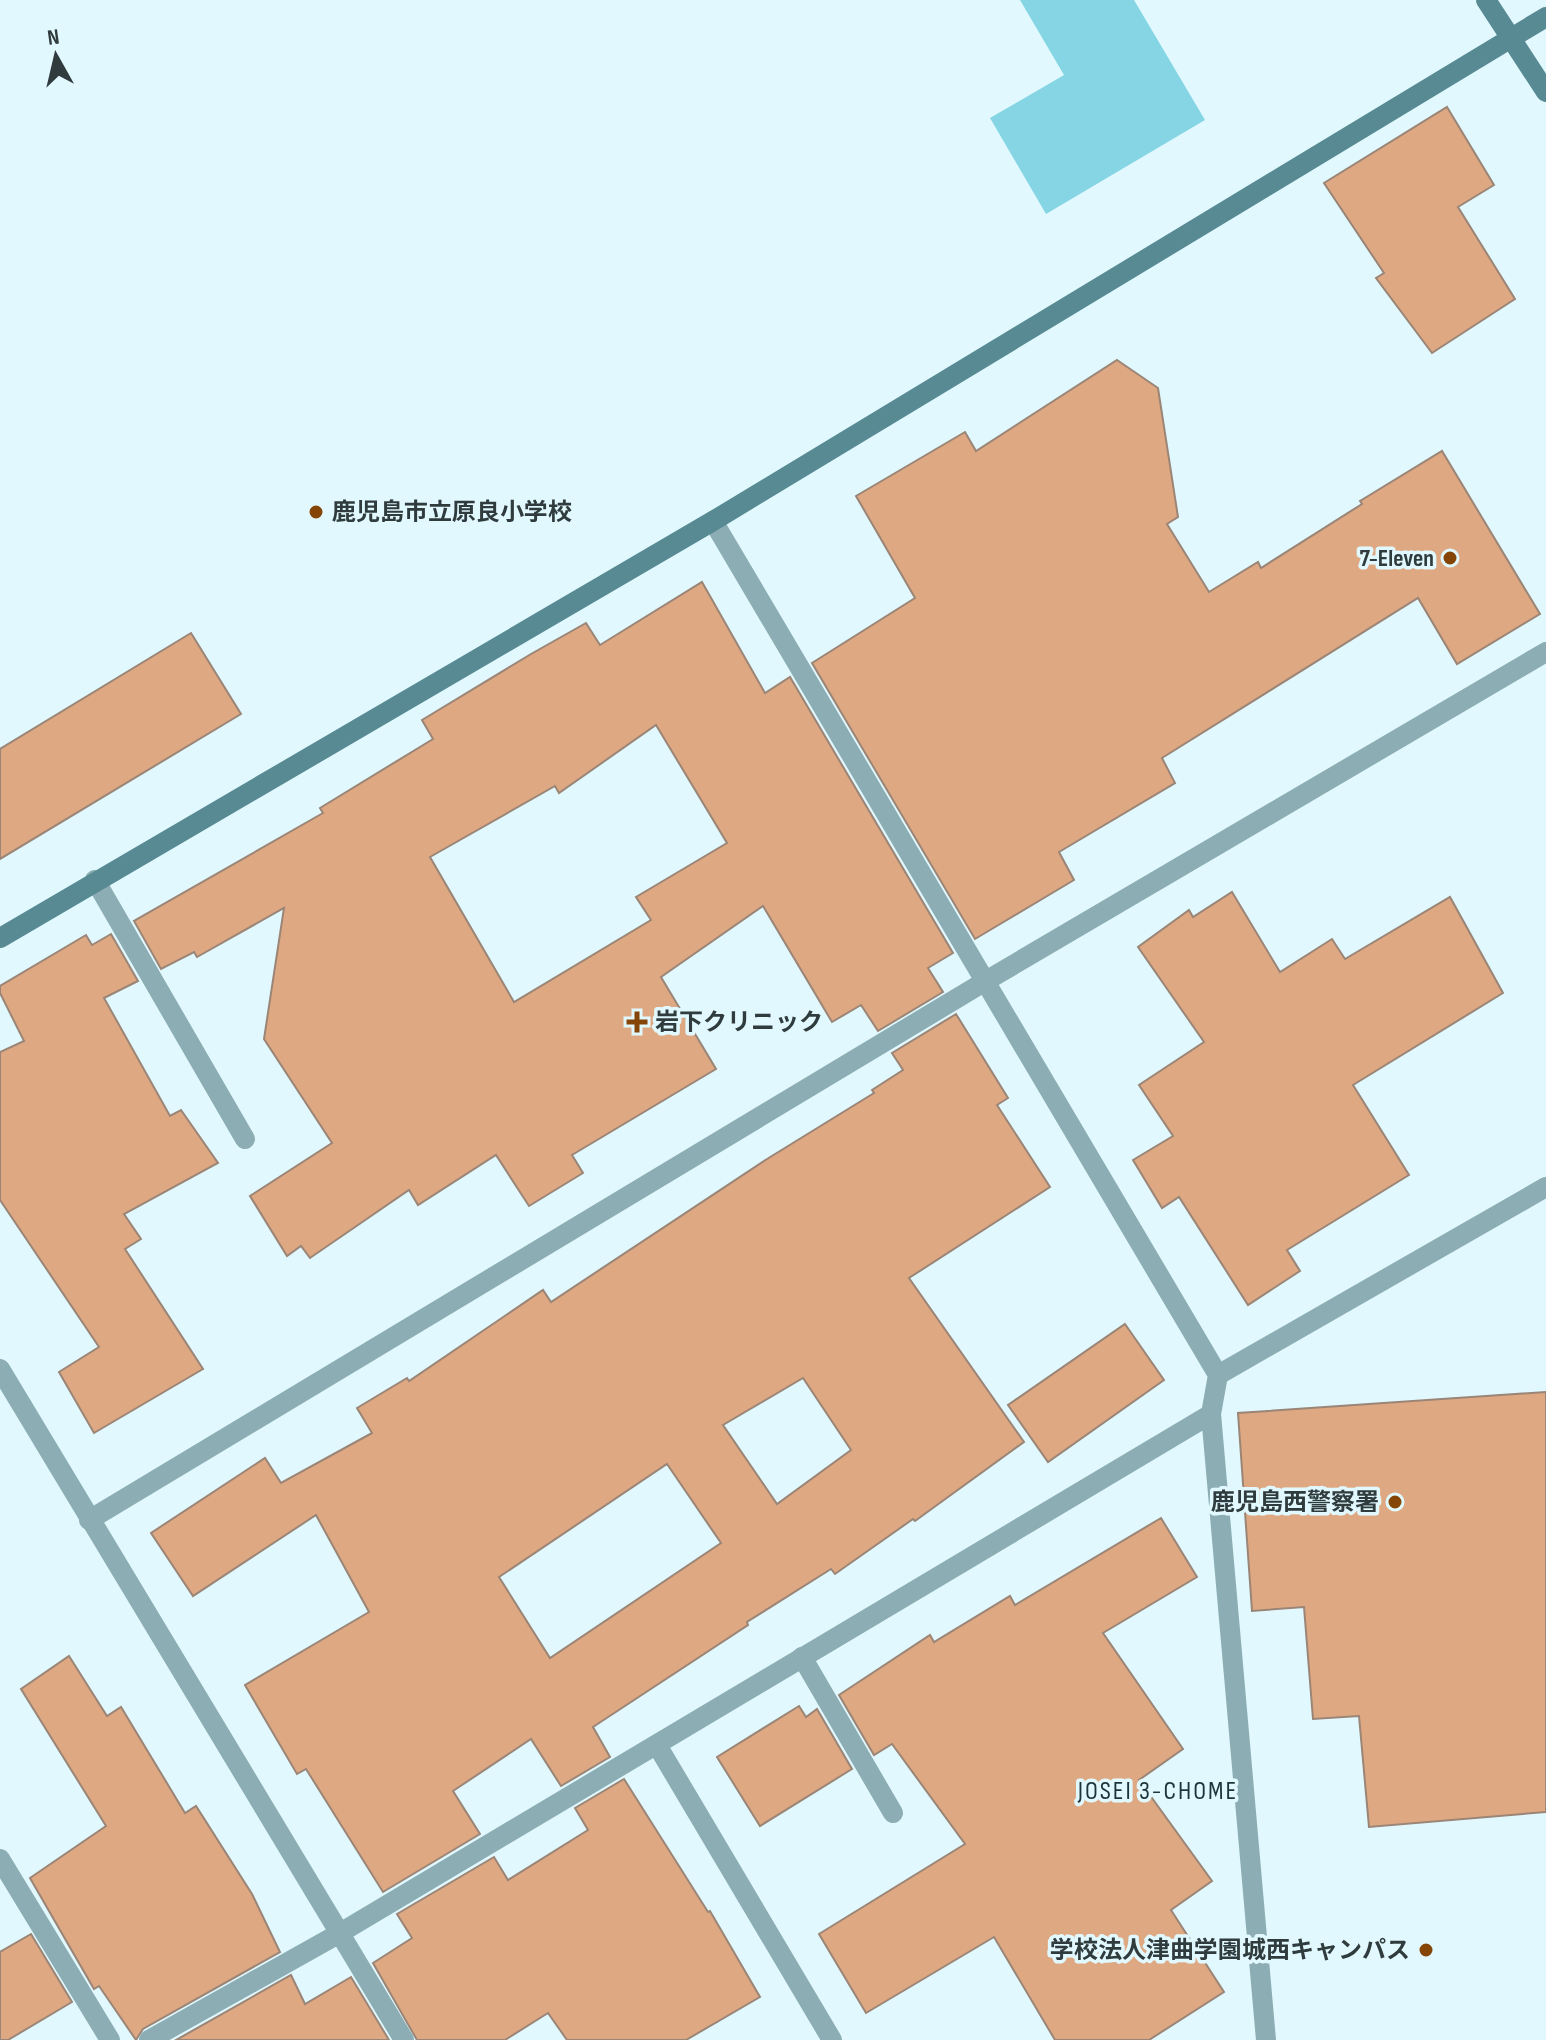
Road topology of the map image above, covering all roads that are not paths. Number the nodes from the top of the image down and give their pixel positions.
1 (1486, 0) edge
2 (1546, 17) edge
3 (1511, 39) junction
4 (1546, 92) edge
5 (713, 521) junction
6 (1546, 652) edge
7 (95, 880) junction
8 (0, 938) edge
9 (984, 982) junction
10 (245, 1139) dead end
11 (1546, 1187) edge
12 (0, 1369) edge
13 (1218, 1375) junction
14 (1211, 1414) junction
15 (89, 1520) junction
16 (802, 1657) junction
17 (657, 1745) junction
18 (893, 1813) dead end
19 (0, 1859) edge
20 (340, 1933) junction
21 (110, 2040) edge
22 (149, 2040) edge
23 (404, 2040) edge
24 (832, 2040) edge
25 (1266, 2040) edge

1 - 3 street
2 - 3 street
3 - 4 street
3 - 5 street
5 - 7 street
5 - 9 street
6 - 9 street
7 - 8 street
7 - 10 street
9 - 13 street
9 - 15 street
11 - 13 street
12 - 15 street
13 - 14 street
14 - 16 street
14 - 25 street
15 - 20 street
16 - 17 street
16 - 18 street
17 - 20 street
17 - 24 street
19 - 21 street
20 - 22 street
20 - 23 street

